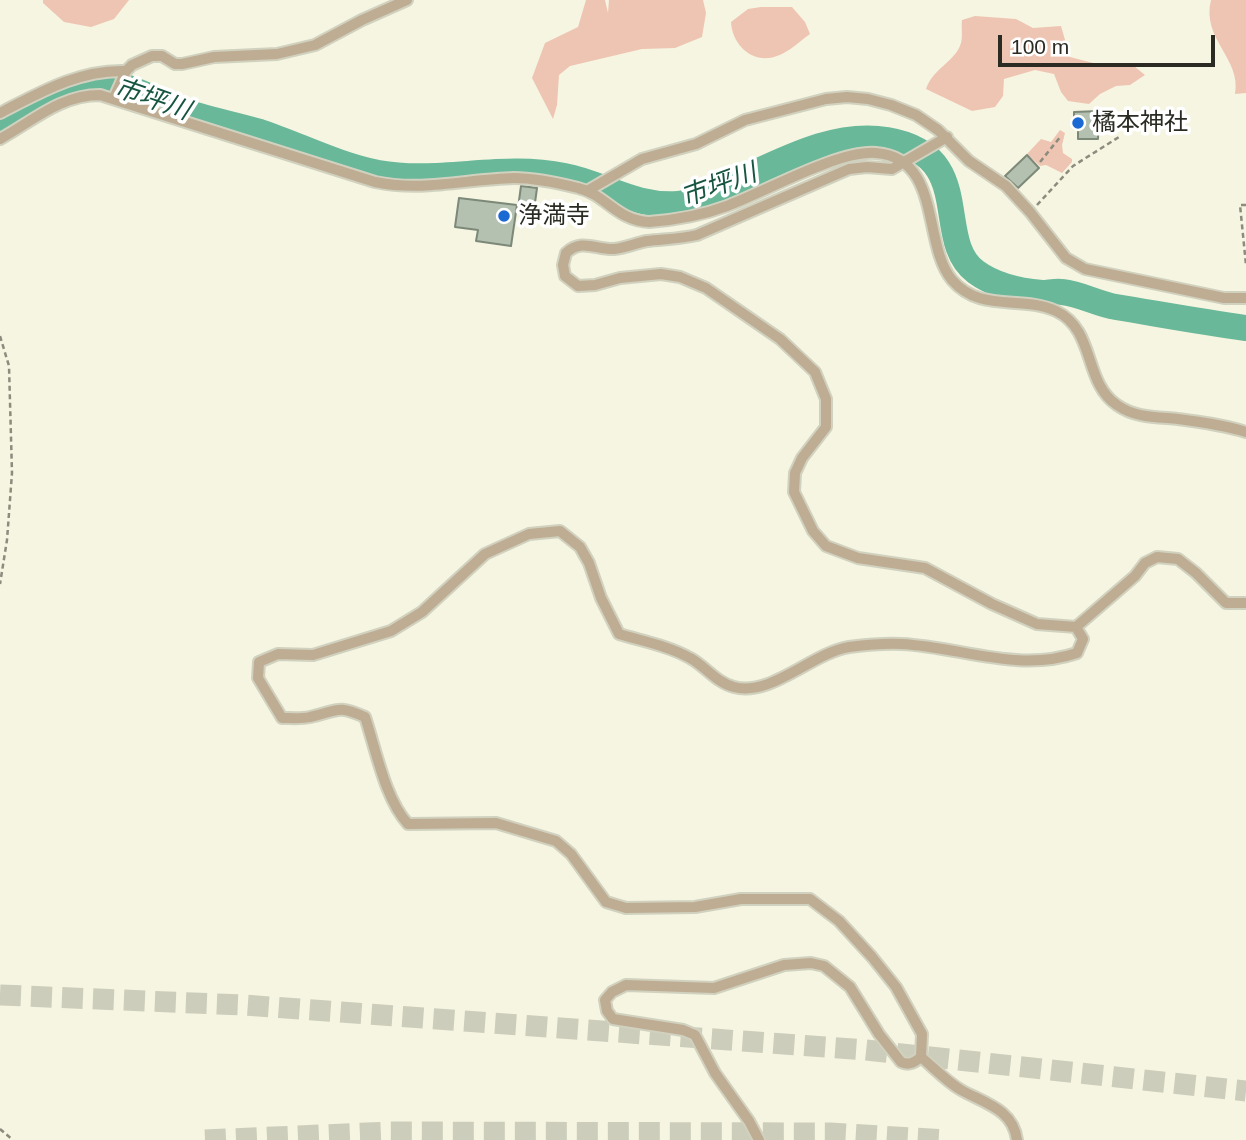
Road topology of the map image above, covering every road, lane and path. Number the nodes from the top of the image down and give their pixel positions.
1 (407, 0) edge
2 (126, 71) junction
3 (44, 91) junction
4 (114, 98) junction
5 (51, 107) junction
6 (0, 113) edge
7 (1061, 136) dead end
8 (947, 137) junction
9 (1119, 137) dead end
10 (0, 139) edge
11 (902, 162) junction
12 (1040, 162) dead end
13 (587, 191) junction
14 (1246, 205) edge
15 (1030, 212) junction
16 (1246, 265) edge
17 (1246, 298) edge
18 (0, 336) edge
19 (1246, 432) edge
20 (0, 584) edge
21 (1246, 603) edge
22 (1076, 627) junction
23 (921, 1057) junction
24 (0, 1129) edge
25 (13, 1140) edge
26 (759, 1140) edge
27 (1017, 1140) edge

1 - 2 street
2 - 3 street
2 - 4 street
3 - 5 street
3 - 6 street
4 - 5 street
4 - 13 street
5 - 10 street
7 - 12 path
8 - 11 street
8 - 13 street
8 - 15 street
9 - 15 path
11 - 13 street
11 - 19 street
11 - 22 street
14 - 16 path
15 - 17 street
18 - 20 path
21 - 22 street
22 - 23 street
23 - 26 street
23 - 27 street
24 - 25 path

